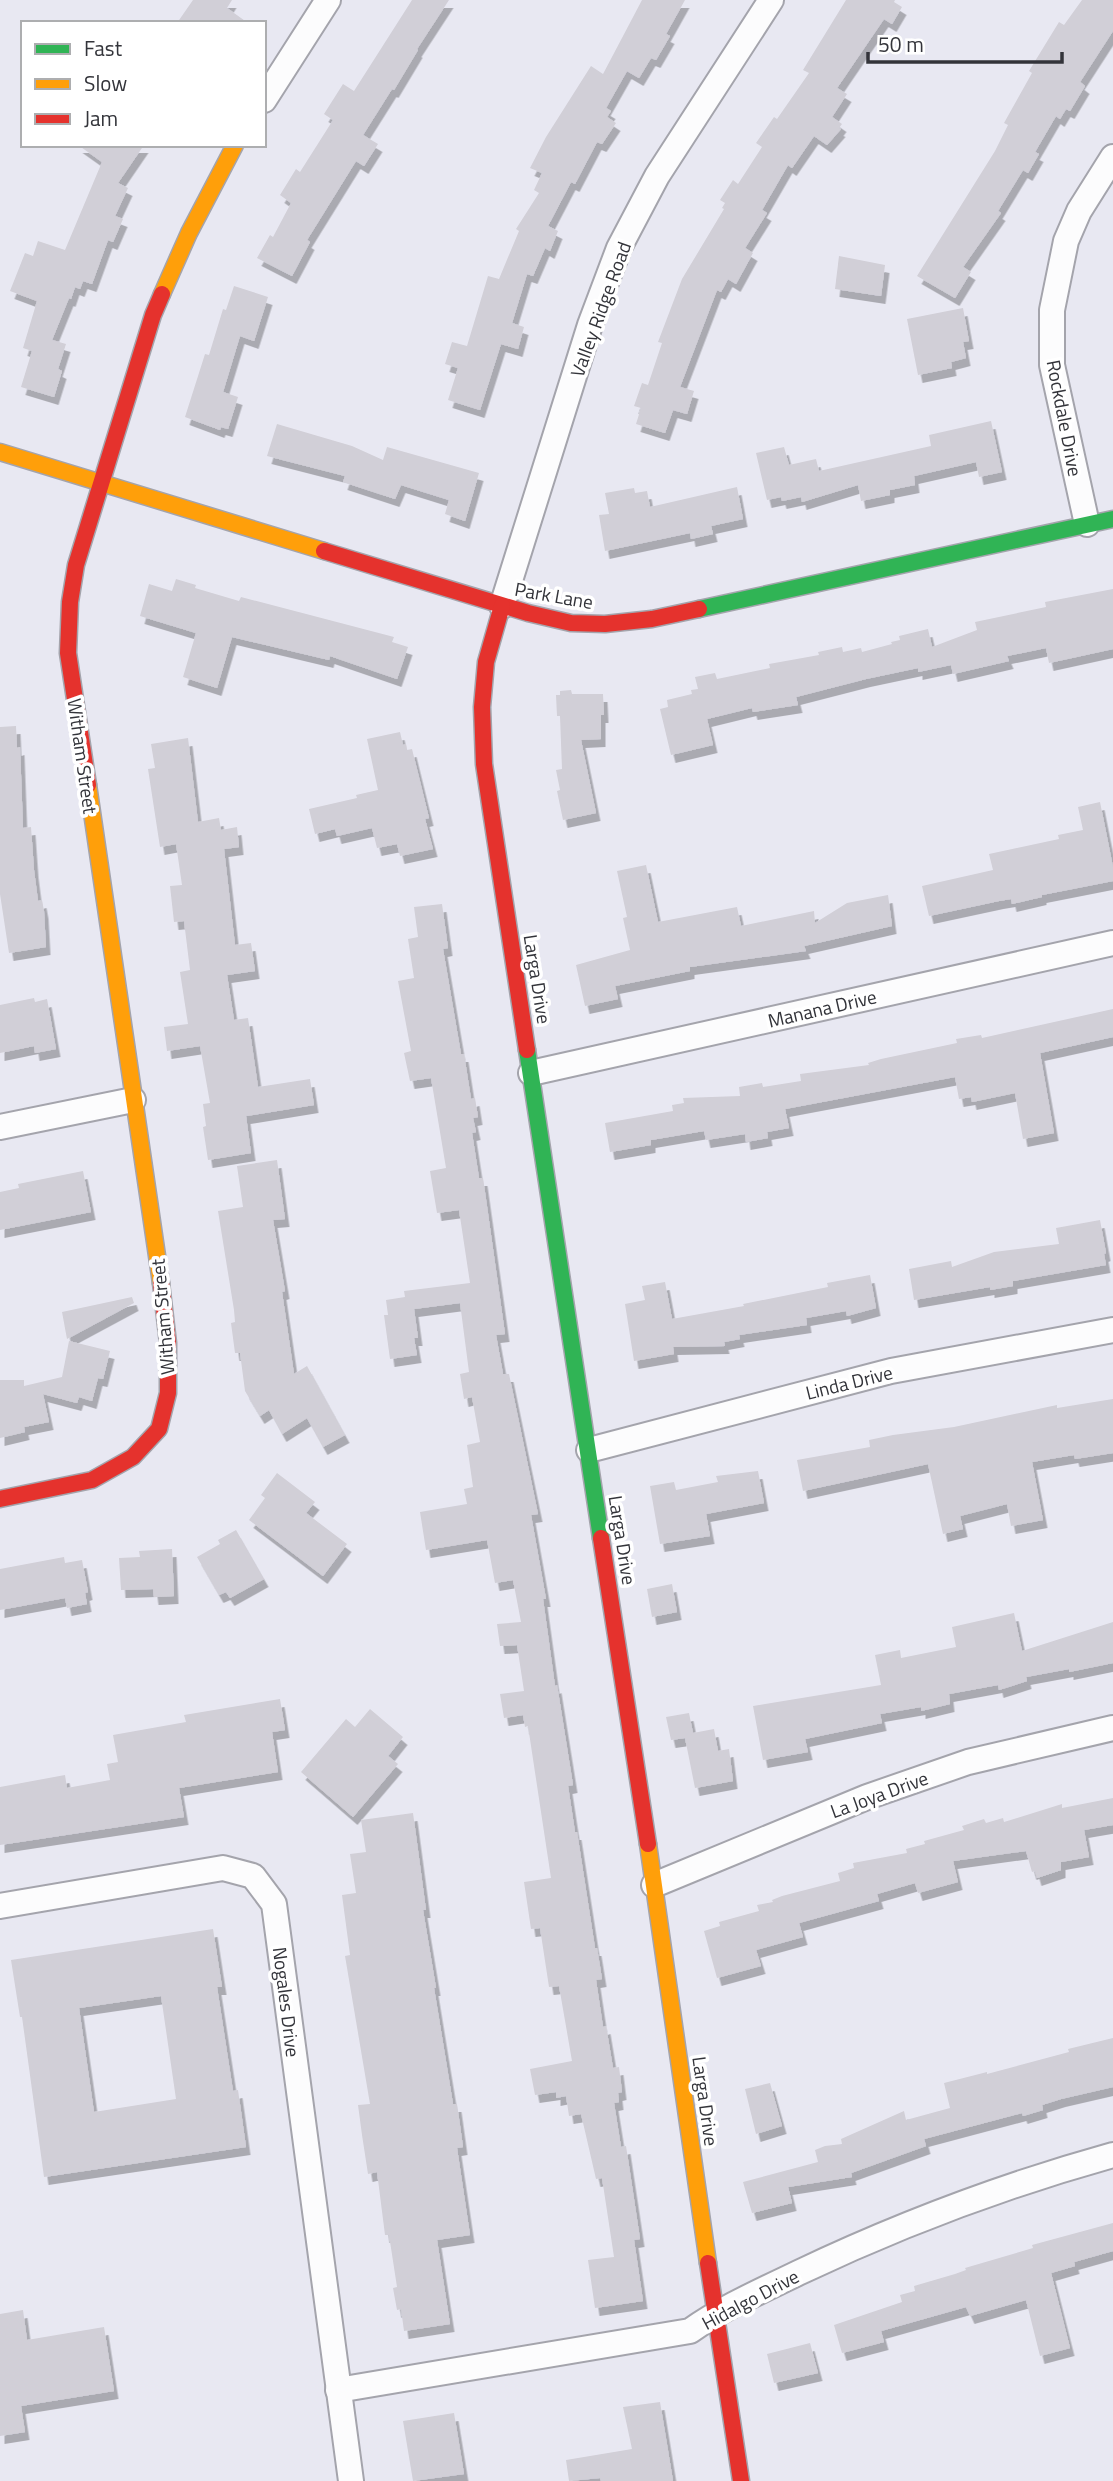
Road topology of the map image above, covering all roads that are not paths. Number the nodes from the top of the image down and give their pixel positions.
1 (328, 0) edge
2 (772, 0) edge
3 (266, 97) edge
4 (235, 147) edge
5 (1113, 156) edge
6 (0, 452) edge
7 (101, 482) junction
8 (1113, 519) edge
9 (1087, 524) junction
10 (502, 606) junction
11 (1113, 943) edge
12 (531, 1073) junction
13 (133, 1100) junction
14 (0, 1127) edge
15 (1113, 1330) edge
16 (589, 1450) junction
17 (0, 1499) edge
18 (1113, 1728) edge
19 (654, 1885) junction
20 (0, 1906) edge
21 (1113, 2155) edge
22 (715, 2314) junction
23 (338, 2390) junction
24 (351, 2481) edge
25 (741, 2481) edge

1 - 3 street
2 - 10 street, Valley Ridge Road
4 - 7 street, Witham Street
5 - 9 street, Rockdale Drive
6 - 7 street, Park Lane
7 - 10 street, Park Lane
7 - 13 street, Witham Street
8 - 9 street, Park Lane
9 - 10 street, Park Lane
10 - 12 street, Larga Drive
11 - 12 street, Manana Drive
12 - 16 street, Larga Drive
13 - 14 street
13 - 17 street, Witham Street
15 - 16 street, Linda Drive
16 - 19 street, Larga Drive
18 - 19 street, La Joya Drive
19 - 22 street, Larga Drive
20 - 23 street, Nogales Drive
21 - 22 street, Hidalgo Drive
22 - 23 street, Hidalgo Drive
22 - 25 street, Larga Drive
23 - 24 street

